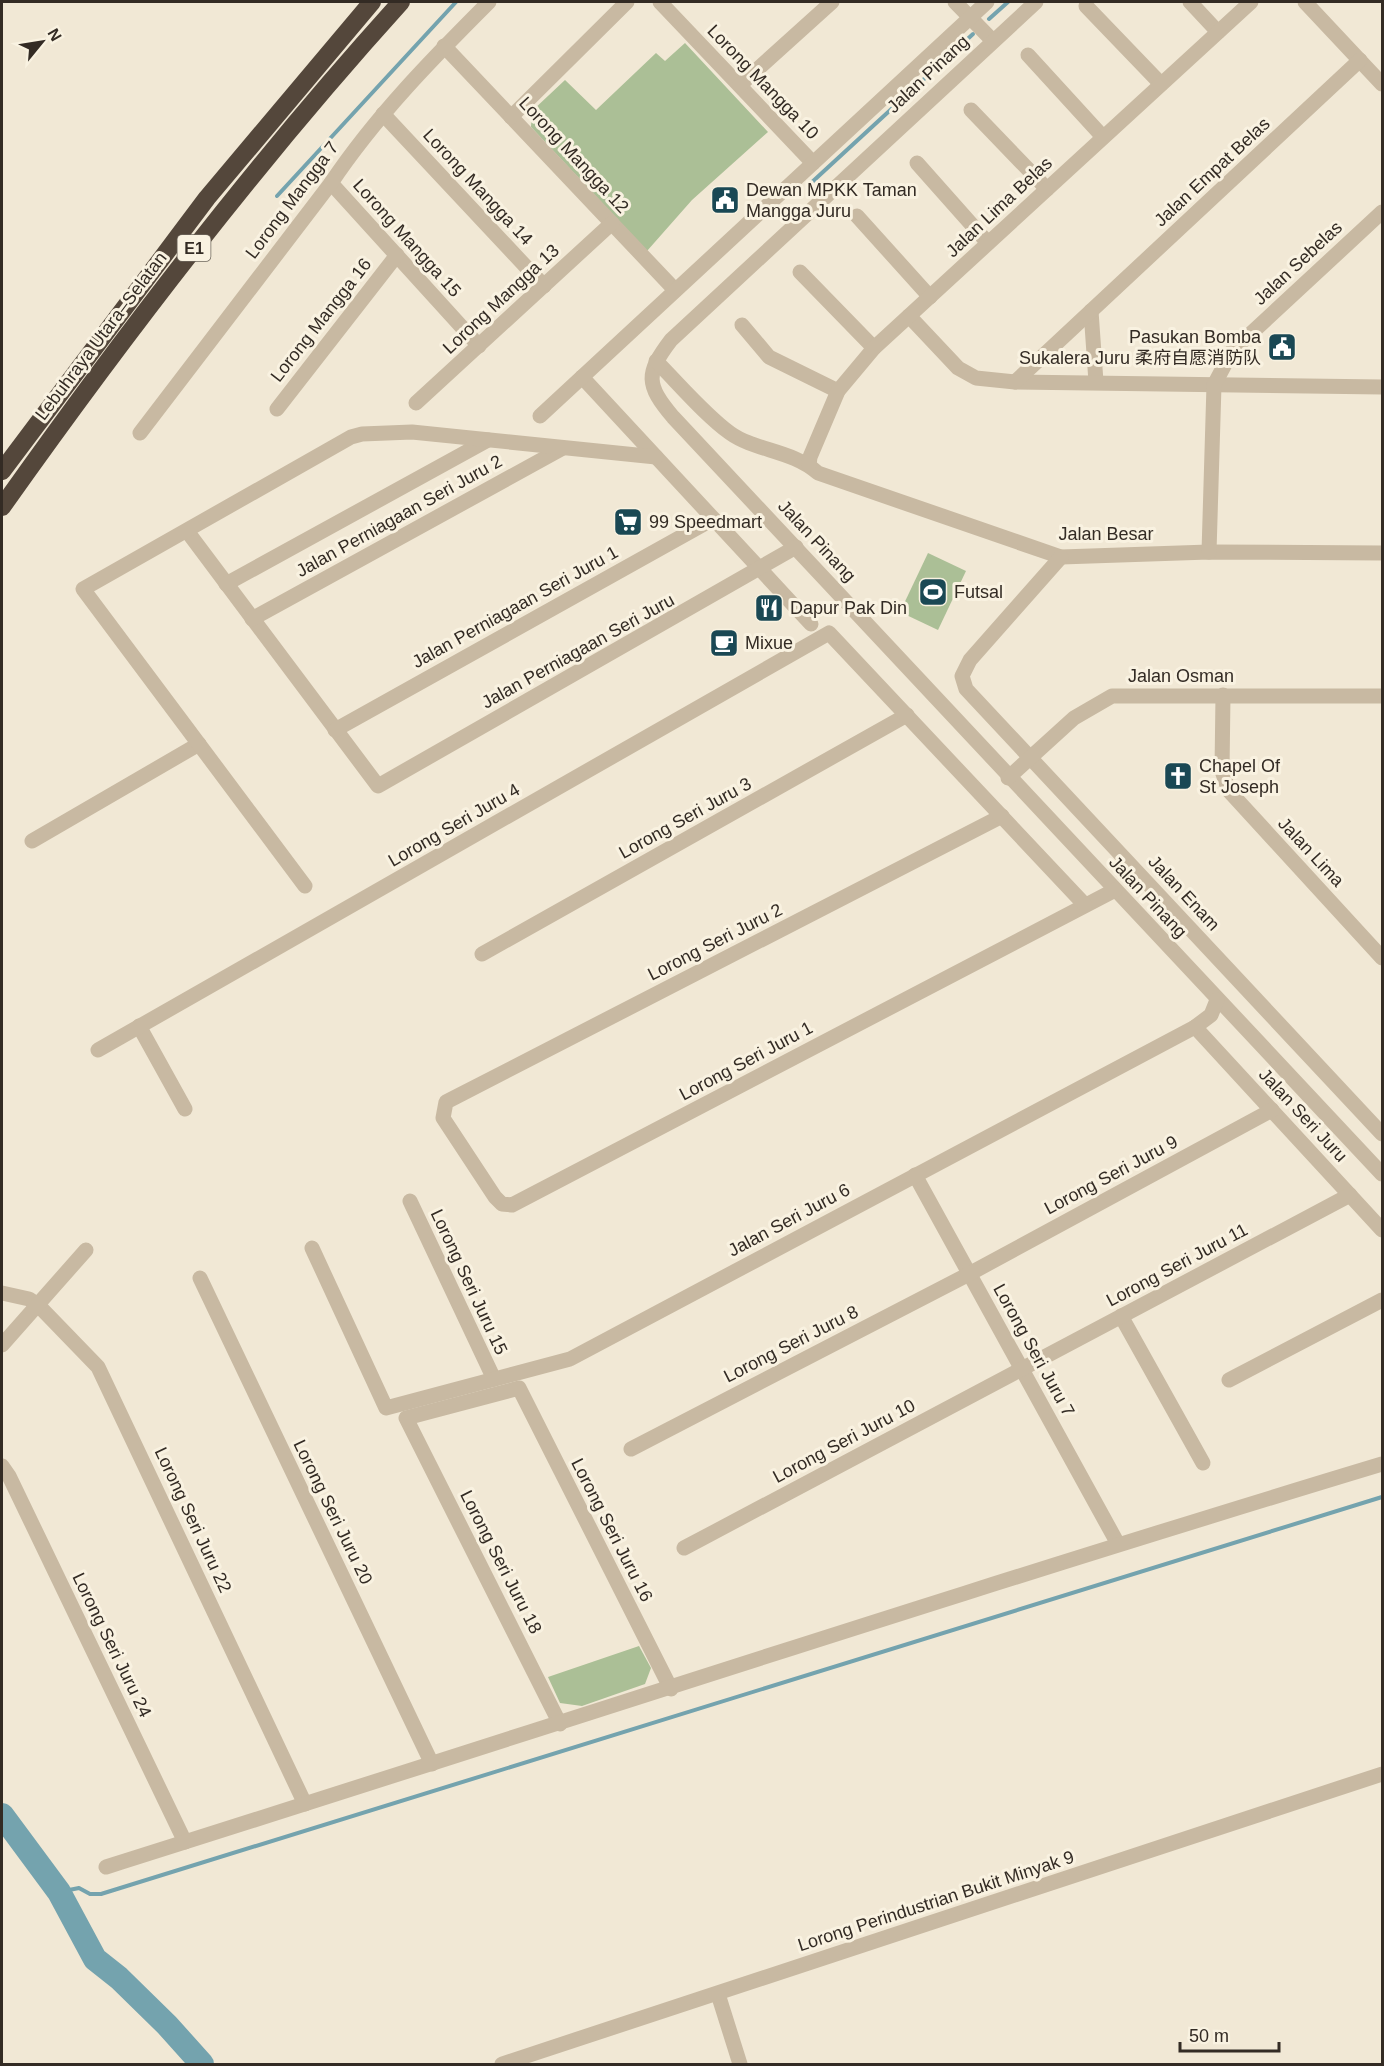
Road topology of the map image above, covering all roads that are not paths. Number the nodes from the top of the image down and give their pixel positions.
1 (372, 2) edge
2 (401, 2) edge
3 (489, 2) edge
4 (627, 2) edge
5 (660, 2) edge
6 (956, 2) edge
7 (987, 2) edge
8 (1036, 2) edge
9 (1190, 2) edge
10 (1251, 2) edge
11 (1305, 2) edge
12 (823, 4) edge
13 (1086, 6) dead end
14 (970, 17) junction
15 (1218, 32) junction
16 (993, 41) junction
17 (444, 46) junction
18 (1028, 55) dead end
19 (1360, 60) junction
20 (1161, 84) junction
21 (1383, 84) edge
22 (740, 85) junction
23 (971, 110) dead end
24 (383, 114) junction
25 (511, 117) junction
26 (1103, 137) junction
27 (813, 163) junction
28 (917, 163) dead end
29 (331, 183) junction
30 (1047, 189) junction
31 (1383, 212) edge
32 (857, 216) dead end
33 (612, 223) junction
34 (988, 243) junction
35 (397, 255) junction
36 (800, 272) dead end
37 (544, 286) junction
38 (675, 290) junction
39 (930, 297) junction
40 (1091, 311) junction
41 (909, 316) junction
42 (742, 325) dead end
43 (479, 346) junction
44 (874, 348) junction
45 (656, 361) junction
46 (582, 377) junction
47 (1015, 382) junction
48 (1096, 382) junction
49 (1214, 385) junction
50 (1383, 387) edge
51 (838, 391) junction
52 (416, 404) dead end
53 (277, 409) dead end
54 (540, 416) dead end
55 (629, 429) junction
56 (140, 432) dead end
57 (488, 440) junction
58 (563, 448) junction
59 (610, 453) junction
60 (656, 457) junction
61 (809, 465) junction
62 (2, 471) edge
63 (2, 507) edge
64 (713, 519) junction
65 (187, 531) junction
66 (796, 547) junction
67 (1209, 552) junction
68 (1383, 554) edge
69 (1061, 557) junction
70 (760, 570) junction
71 (226, 584) junction
72 (252, 619) junction
73 (811, 624) dead end
74 (1223, 695) junction
75 (1383, 696) edge
76 (907, 716) junction
77 (335, 730) junction
78 (199, 744) junction
79 (1031, 757) junction
80 (1008, 778) junction
81 (1002, 816) junction
82 (32, 841) dead end
83 (305, 886) dead end
84 (1114, 890) junction
85 (1085, 905) junction
86 (482, 954) dead end
87 (1383, 958) edge
88 (1217, 1000) junction
89 (140, 1026) junction
90 (1195, 1027) junction
91 (98, 1050) dead end
92 (446, 1102) joint
93 (185, 1109) dead end
94 (1272, 1110) junction
95 (1383, 1134) edge
96 (1383, 1174) edge
97 (915, 1175) junction
98 (1350, 1195) junction
99 (410, 1201) dead end
100 (1383, 1230) edge
101 (312, 1248) dead end
102 (86, 1250) dead end
103 (969, 1274) junction
104 (200, 1278) dead end
105 (2, 1293) edge
106 (1383, 1300) edge
107 (38, 1305) junction
108 (1121, 1316) junction
109 (2, 1345) edge
110 (1022, 1369) junction
111 (494, 1379) junction
112 (1229, 1380) dead end
113 (519, 1388) joint
114 (631, 1449) dead end
115 (1203, 1463) dead end
116 (1383, 1464) edge
117 (4, 1477) edge
118 (1118, 1544) junction
119 (684, 1548) dead end
120 (671, 1689) junction
121 (560, 1724) junction
122 (432, 1764) junction
123 (1383, 1774) edge
124 (305, 1804) junction
125 (185, 1842) junction
126 (106, 1867) dead end
127 (718, 1994) junction
128 (502, 2064) edge
129 (740, 2064) edge

1 - 62 highway, Lebuhraya Utara–Selatan / E1
2 - 63 highway, Lebuhraya Utara–Selatan / E1
3 - 17 street, Lorong Mangga 7
4 - 25 street
5 - 22 street, Lorong Mangga 10
6 - 14 street
7 - 14 street, Jalan Pinang
8 - 16 street, Jalan Pinang
9 - 15 street
10 - 15 street, Jalan Lima Belas
11 - 19 street
12 - 22 street
13 - 20 street
14 - 16 street
14 - 27 street, Jalan Pinang
15 - 20 street, Jalan Lima Belas
16 - 45 street, Jalan Pinang
17 - 24 street, Lorong Mangga 7
17 - 25 street, Lorong Mangga 12
18 - 26 street
19 - 21 street
19 - 40 street, Jalan Empat Belas
20 - 26 street, Jalan Lima Belas
22 - 27 street, Lorong Mangga 10
23 - 30 street
24 - 29 street, Lorong Mangga 7
24 - 37 street, Lorong Mangga 14
25 - 33 street, Lorong Mangga 12
26 - 30 street, Jalan Lima Belas
27 - 38 street, Jalan Pinang
28 - 34 street
29 - 35 street, Lorong Mangga 15
29 - 56 street, Lorong Mangga 7
30 - 34 street, Jalan Lima Belas
31 - 49 street, Jalan Sebelas
32 - 39 street
33 - 37 street, Lorong Mangga 13
33 - 38 street, Lorong Mangga 12
34 - 39 street, Jalan Lima Belas
35 - 43 street, Lorong Mangga 15
35 - 53 street, Lorong Mangga 16
36 - 44 street
37 - 43 street, Lorong Mangga 13
38 - 46 street, Jalan Pinang
39 - 41 street, Jalan Lima Belas
40 - 47 street, Jalan Empat Belas
40 - 48 street
41 - 44 street, Jalan Lima Belas
41 - 47 street
42 - 51 street
43 - 52 street, Lorong Mangga 13
44 - 51 street, Jalan Lima Belas
45 - 61 street, Jalan Besar
45 - 66 street, Jalan Pinang
46 - 54 street, Jalan Pinang
46 - 55 street
47 - 48 street
48 - 49 street
49 - 50 street
49 - 67 street, Jalan Sebelas
51 - 61 street, Jalan Lima Belas
55 - 59 street
55 - 60 street
57 - 58 street
57 - 65 street
57 - 71 street, Jalan Perniagaan Seri Juru 2
58 - 59 street
58 - 72 street, Jalan Perniagaan Seri Juru 2
59 - 60 street
60 - 64 street
61 - 69 street, Jalan Besar
64 - 70 street
64 - 77 street, Jalan Perniagaan Seri Juru 1
65 - 71 street
65 - 78 street
66 - 70 street, Jalan Perniagaan Seri Juru
66 - 80 street, Jalan Pinang
67 - 68 street, Jalan Besar
67 - 69 street, Jalan Besar
69 - 79 street, Jalan Enam
70 - 73 street
70 - 77 street, Jalan Perniagaan Seri Juru
71 - 72 street
72 - 77 street
74 - 75 street, Jalan Osman
74 - 79 street, Jalan Osman
74 - 87 street, Jalan Lima
76 - 81 street
76 - 86 street, Lorong Seri Juru 3
76 - 89 street, Lorong Seri Juru 4
78 - 82 street
78 - 83 street
79 - 80 street, Jalan Osman
79 - 95 street, Jalan Enam
80 - 84 street, Jalan Pinang
81 - 85 street
81 - 92 street, Lorong Seri Juru 2
84 - 85 street, Lorong Seri Juru 1
84 - 88 street, Jalan Pinang
85 - 92 street, Lorong Seri Juru 1
88 - 90 street, Jalan Seri Juru 6
88 - 96 street, Jalan Pinang
89 - 91 street, Lorong Seri Juru 4
89 - 93 street
90 - 94 street, Jalan Seri Juru
90 - 97 street, Jalan Seri Juru 6
94 - 98 street, Jalan Seri Juru
94 - 103 street, Lorong Seri Juru 9
97 - 103 street, Lorong Seri Juru 7
97 - 111 street, Jalan Seri Juru 6
98 - 100 street, Jalan Seri Juru
98 - 108 street, Lorong Seri Juru 11
99 - 111 street, Lorong Seri Juru 15
101 - 111 street, Jalan Seri Juru 6
102 - 107 street
103 - 110 street, Lorong Seri Juru 7
103 - 114 street, Lorong Seri Juru 8
104 - 122 street, Lorong Seri Juru 20
105 - 107 street, Lorong Seri Juru 22
106 - 112 street
107 - 109 street
107 - 124 street, Lorong Seri Juru 22
108 - 110 street, Lorong Seri Juru 11
108 - 115 street
110 - 118 street, Lorong Seri Juru 7
110 - 119 street, Lorong Seri Juru 10
113 - 120 street, Lorong Seri Juru 16
113 - 121 street, Lorong Seri Juru 18
116 - 118 street
117 - 125 street, Lorong Seri Juru 24
118 - 120 street
120 - 121 street
121 - 122 street
122 - 124 street
123 - 127 street, Lorong Perindustrian Bukit Minyak 9
124 - 125 street
125 - 126 street
127 - 128 street, Lorong Perindustrian Bukit Minyak 9
127 - 129 street

